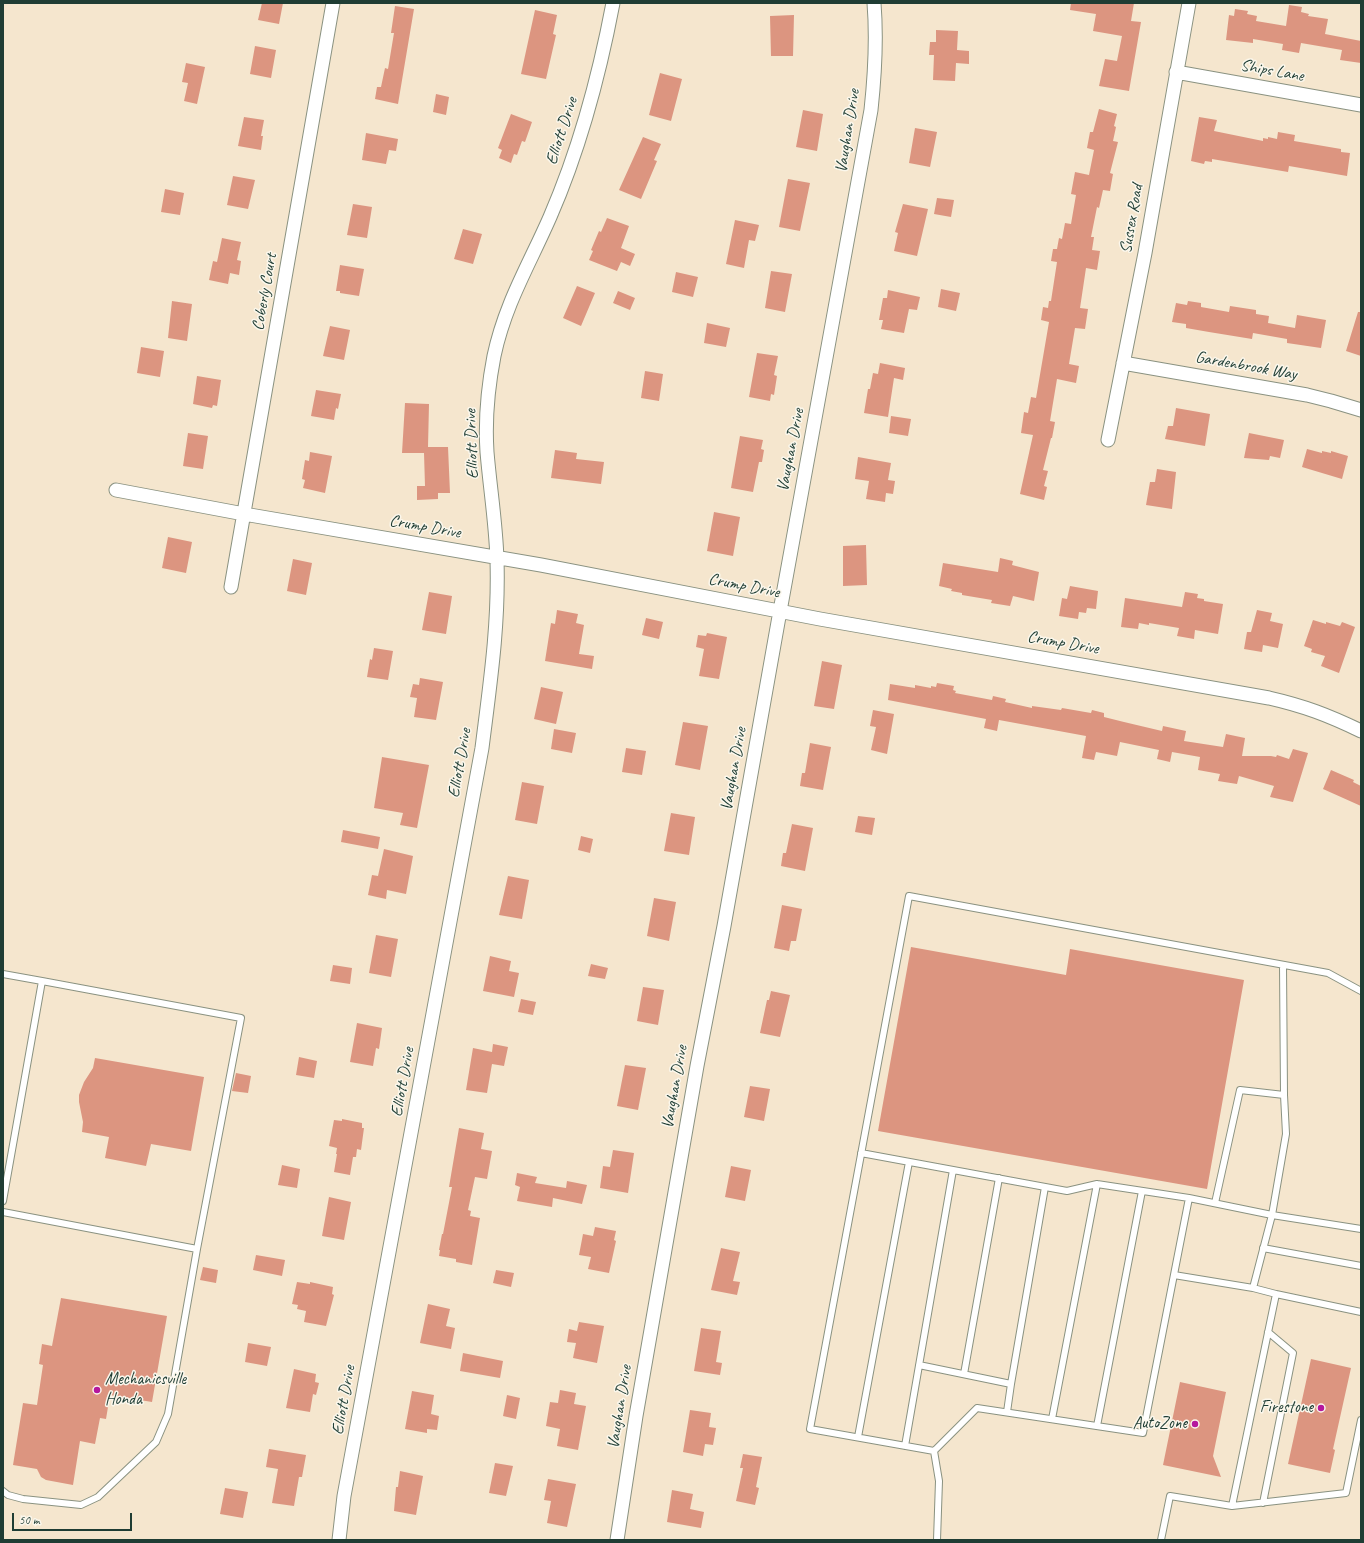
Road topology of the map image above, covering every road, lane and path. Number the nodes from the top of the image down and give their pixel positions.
1 (333, 3) edge
2 (613, 3) edge
3 (874, 3) edge
4 (1188, 3) edge
5 (1176, 72) junction
6 (1361, 105) edge
7 (1123, 363) junction
8 (1361, 410) edge
9 (1108, 440) dead end
10 (116, 490) dead end
11 (244, 514) junction
12 (497, 558) junction
13 (231, 587) dead end
14 (780, 611) junction
15 (1361, 731) edge
16 (1283, 965) junction
17 (3, 974) edge
18 (42, 981) junction
19 (1361, 991) edge
20 (1284, 1095) junction
21 (861, 1153) junction
22 (909, 1162) junction
23 (953, 1170) junction
24 (999, 1178) junction
25 (1097, 1184) junction
26 (1045, 1187) junction
27 (1142, 1191) junction
28 (1189, 1198) junction
29 (3, 1201) edge
30 (1215, 1203) junction
31 (3, 1212) edge
32 (1272, 1215) junction
33 (1361, 1229) edge
34 (1263, 1248) junction
35 (197, 1249) junction
36 (1361, 1266) edge
37 (1174, 1274) junction
38 (1253, 1288) junction
39 (1276, 1294) junction
40 (1361, 1312) edge
41 (1268, 1332) junction
42 (919, 1365) junction
43 (964, 1374) junction
44 (1011, 1384) junction
45 (1007, 1412) junction
46 (1052, 1419) junction
47 (1361, 1420) edge
48 (1097, 1426) junction
49 (858, 1437) junction
50 (905, 1446) junction
51 (934, 1451) junction
52 (3, 1491) edge
53 (1262, 1502) junction
54 (1232, 1506) junction
55 (339, 1540) edge
56 (617, 1540) edge
57 (937, 1540) edge
58 (1161, 1540) edge

1 - 11 street, Coberly Court
2 - 12 street, Elliott Drive
3 - 14 street, Vaughan Drive
4 - 5 street, Sussex Road
5 - 6 street, Ships Lane
5 - 7 street, Sussex Road
7 - 8 street, Gardenbrook Way
7 - 9 street, Sussex Road
10 - 11 street, Crump Drive
11 - 12 street, Crump Drive
11 - 13 street, Coberly Court
12 - 14 street, Crump Drive
12 - 55 street, Elliott Drive
14 - 15 street, Crump Drive
14 - 56 street, Vaughan Drive
16 - 19 lane
16 - 20 lane
16 - 21 lane
17 - 18 lane
18 - 29 lane
18 - 35 lane
20 - 30 lane
20 - 32 lane
21 - 22 lane
21 - 49 lane
22 - 23 lane
22 - 49 lane
23 - 24 lane
23 - 42 lane
24 - 26 lane
24 - 43 lane
25 - 26 lane
25 - 27 lane
25 - 46 lane
26 - 44 lane
27 - 28 lane
27 - 48 lane
28 - 30 lane
28 - 37 lane
30 - 32 lane
31 - 35 lane
32 - 33 lane
32 - 34 lane
34 - 36 lane
34 - 38 lane
35 - 52 lane
37 - 38 lane
37 - 48 lane
38 - 39 lane
39 - 40 lane
39 - 41 lane
41 - 53 lane
41 - 54 lane
42 - 43 lane
42 - 50 lane
43 - 44 lane
44 - 45 lane
45 - 46 lane
45 - 51 lane
46 - 48 lane
47 - 53 lane
49 - 50 lane
50 - 51 lane
51 - 57 lane
53 - 54 lane
54 - 58 lane

